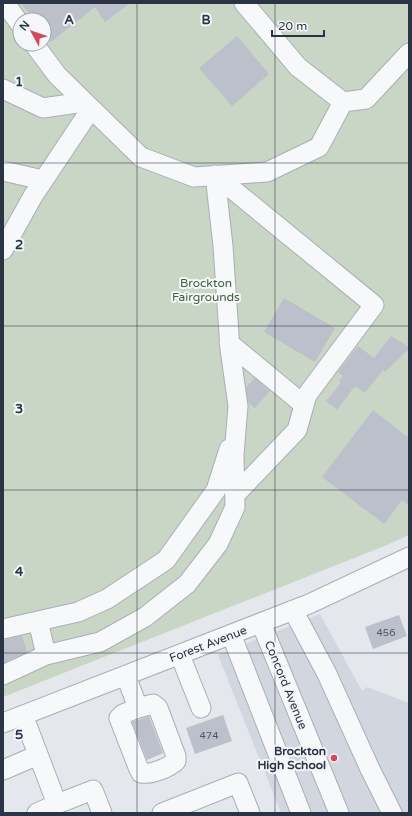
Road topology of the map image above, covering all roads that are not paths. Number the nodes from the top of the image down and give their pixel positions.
1 (5, 3) edge
2 (244, 3) edge
3 (12, 13) edge
4 (40, 52) edge
5 (409, 53) edge
6 (3, 89) edge
7 (343, 102) junction
8 (88, 105) junction
9 (3, 171) edge
10 (215, 176) junction
11 (43, 180) junction
12 (3, 250) edge
13 (229, 343) junction
14 (304, 405) junction
15 (237, 422) junction
16 (235, 495) junction
17 (409, 557) edge
18 (293, 610) junction
19 (38, 621) junction
20 (261, 623) junction
21 (3, 629) edge
22 (231, 634) junction
23 (180, 654) junction
24 (46, 655) junction
25 (3, 674) edge
26 (126, 676) junction
27 (138, 708) dead end
28 (201, 708) dead end
29 (23, 715) junction
30 (3, 723) edge
31 (38, 755) junction
32 (3, 770) edge
33 (57, 804) junction
34 (37, 813) edge
35 (102, 813) edge
36 (162, 813) edge
37 (250, 813) edge
38 (301, 813) edge
39 (339, 813) edge
40 (392, 813) edge

1 - 3 street
2 - 7 street
4 - 8 street
5 - 7 street
6 - 8 street
7 - 10 street
8 - 10 street
8 - 11 street
9 - 11 street
10 - 13 street
10 - 14 street
11 - 12 street
13 - 14 street
13 - 15 street
14 - 16 street
15 - 16 street
15 - 19 street
16 - 24 street
17 - 18 street, Forest Avenue
18 - 20 street, Forest Avenue
18 - 40 street
19 - 21 street
19 - 24 street
20 - 22 street, Forest Avenue
20 - 39 street, Concord Avenue
22 - 23 street, Forest Avenue
22 - 38 street
23 - 26 street, Forest Avenue
23 - 28 street
24 - 25 street
26 - 27 street
26 - 29 street, Forest Avenue
29 - 30 street, Forest Avenue
29 - 31 street
31 - 32 street
31 - 33 street
33 - 34 street
33 - 35 street
36 - 37 street

